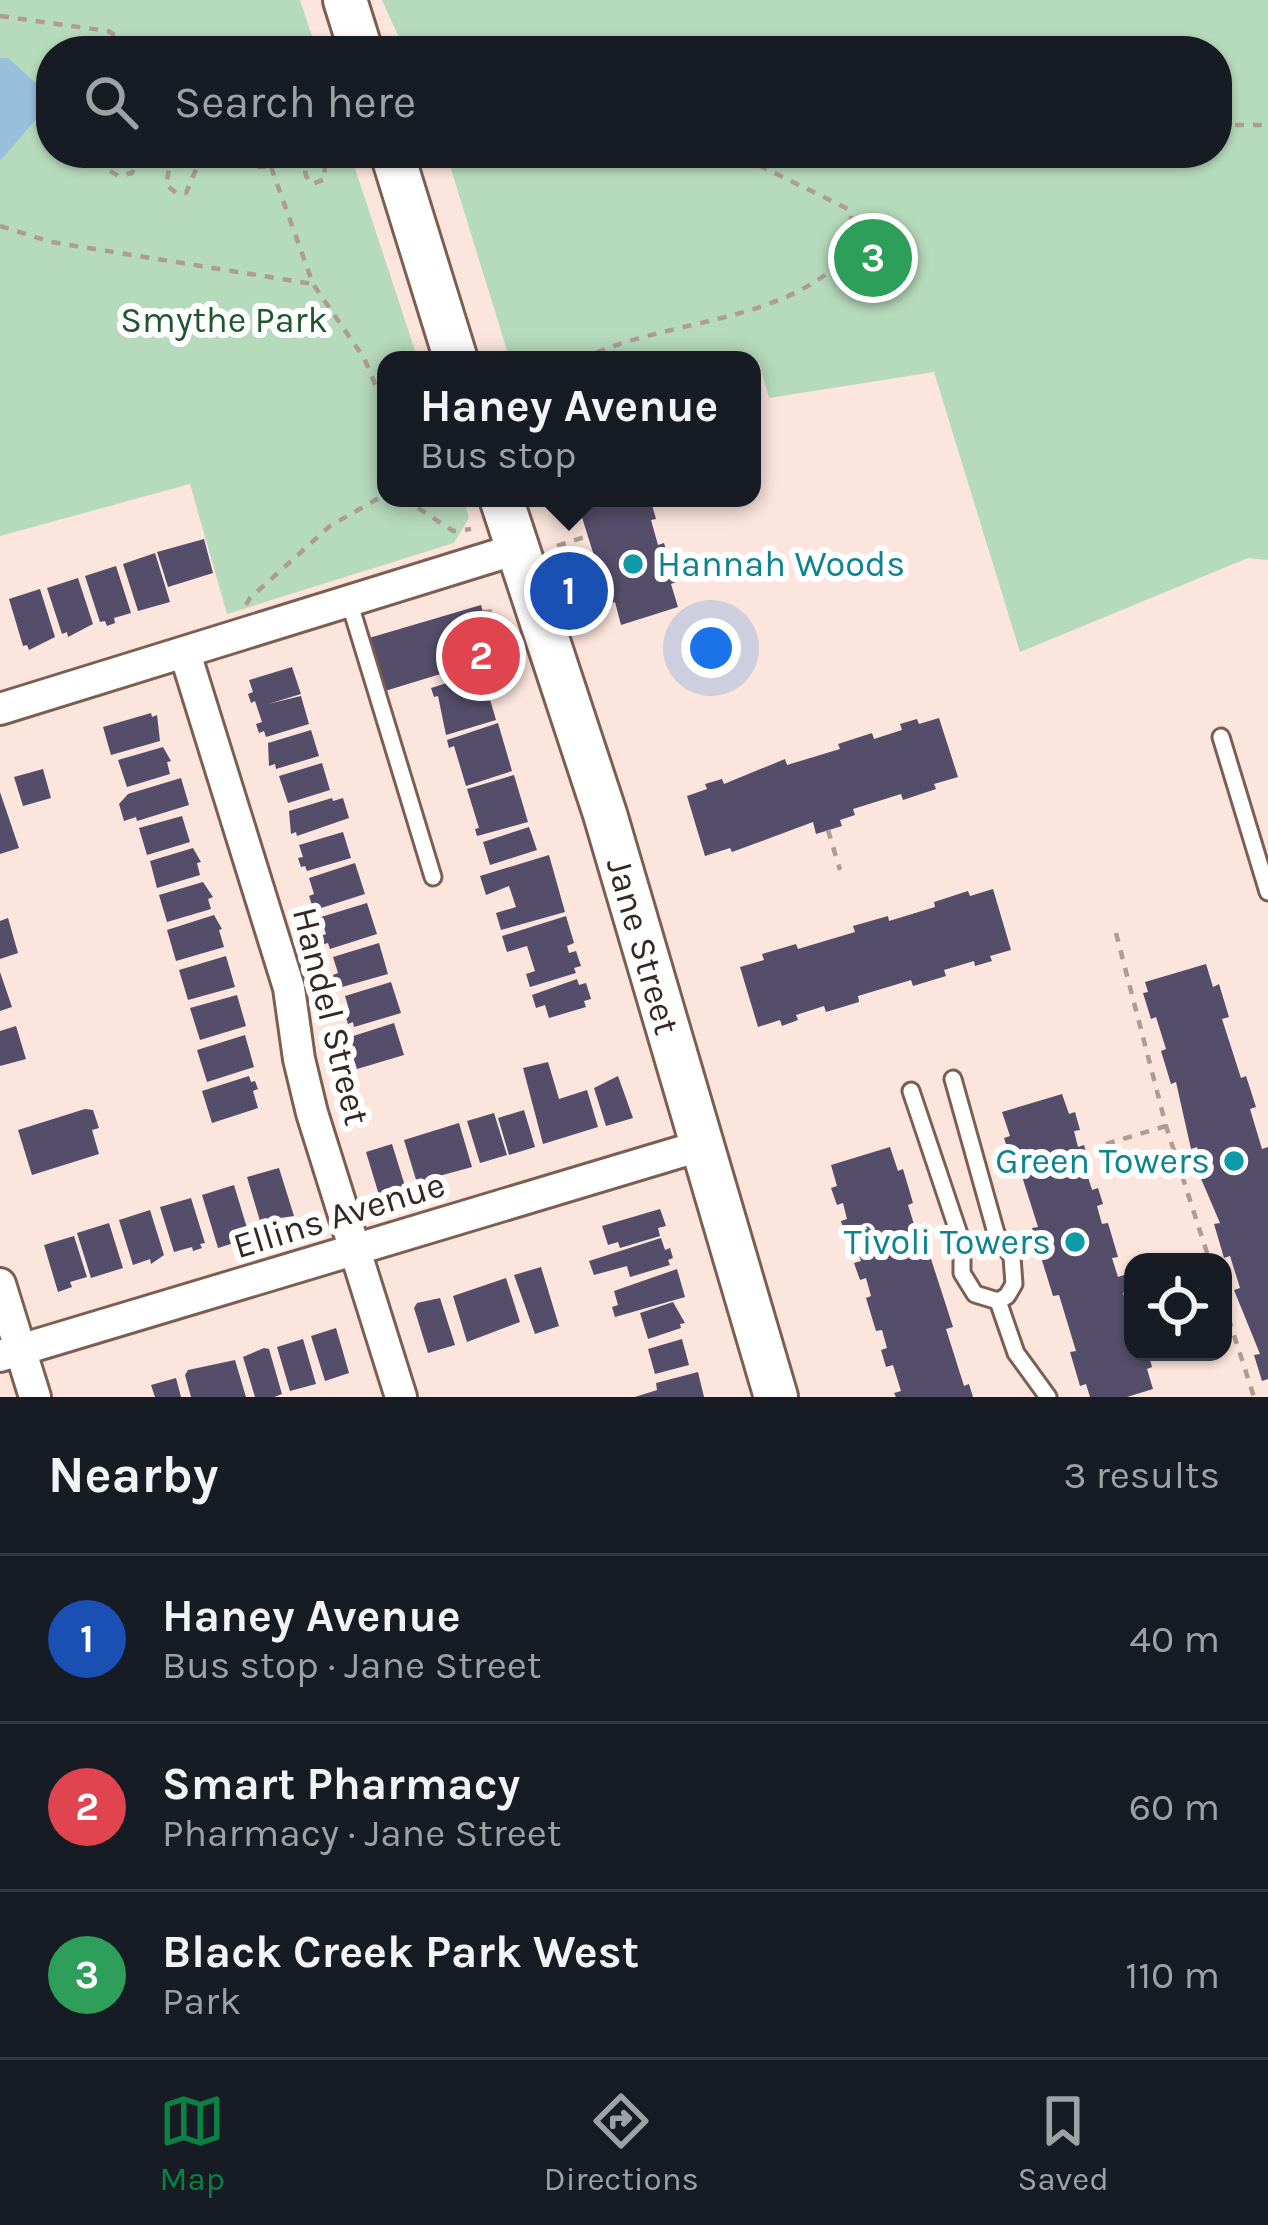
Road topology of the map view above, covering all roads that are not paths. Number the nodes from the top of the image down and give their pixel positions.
1 (345, 0) edge
2 (356, 36) edge
3 (397, 168) edge
4 (454, 351) edge
5 (508, 507) edge
6 (537, 547) junction
7 (349, 601) junction
8 (185, 653) junction
9 (0, 709) edge
10 (1221, 737) dead end
11 (433, 877) dead end
12 (1268, 892) edge
13 (953, 1078) dead end
14 (911, 1091) dead end
15 (700, 1146) junction
16 (996, 1234) junction
17 (962, 1243) junction
18 (357, 1251) junction
19 (0, 1284) edge
20 (998, 1300) junction
21 (10, 1354) edge
22 (34, 1397) edge
23 (400, 1397) edge
24 (776, 1397) edge
25 (1048, 1397) edge

1 - 2 main road
3 - 4 main road
5 - 6 main road, Jane Street
6 - 7 street
6 - 15 main road, Jane Street
7 - 8 street
7 - 11 lane
8 - 9 street
8 - 18 street, Handel Street
10 - 12 lane
13 - 16 lane
14 - 17 lane
15 - 18 street, Ellins Avenue
15 - 24 main road, Jane Street
16 - 17 lane
16 - 20 lane
17 - 20 lane
18 - 21 street, Ellins Avenue
18 - 23 street, Handel Street
19 - 21 street
20 - 25 lane
21 - 22 street

